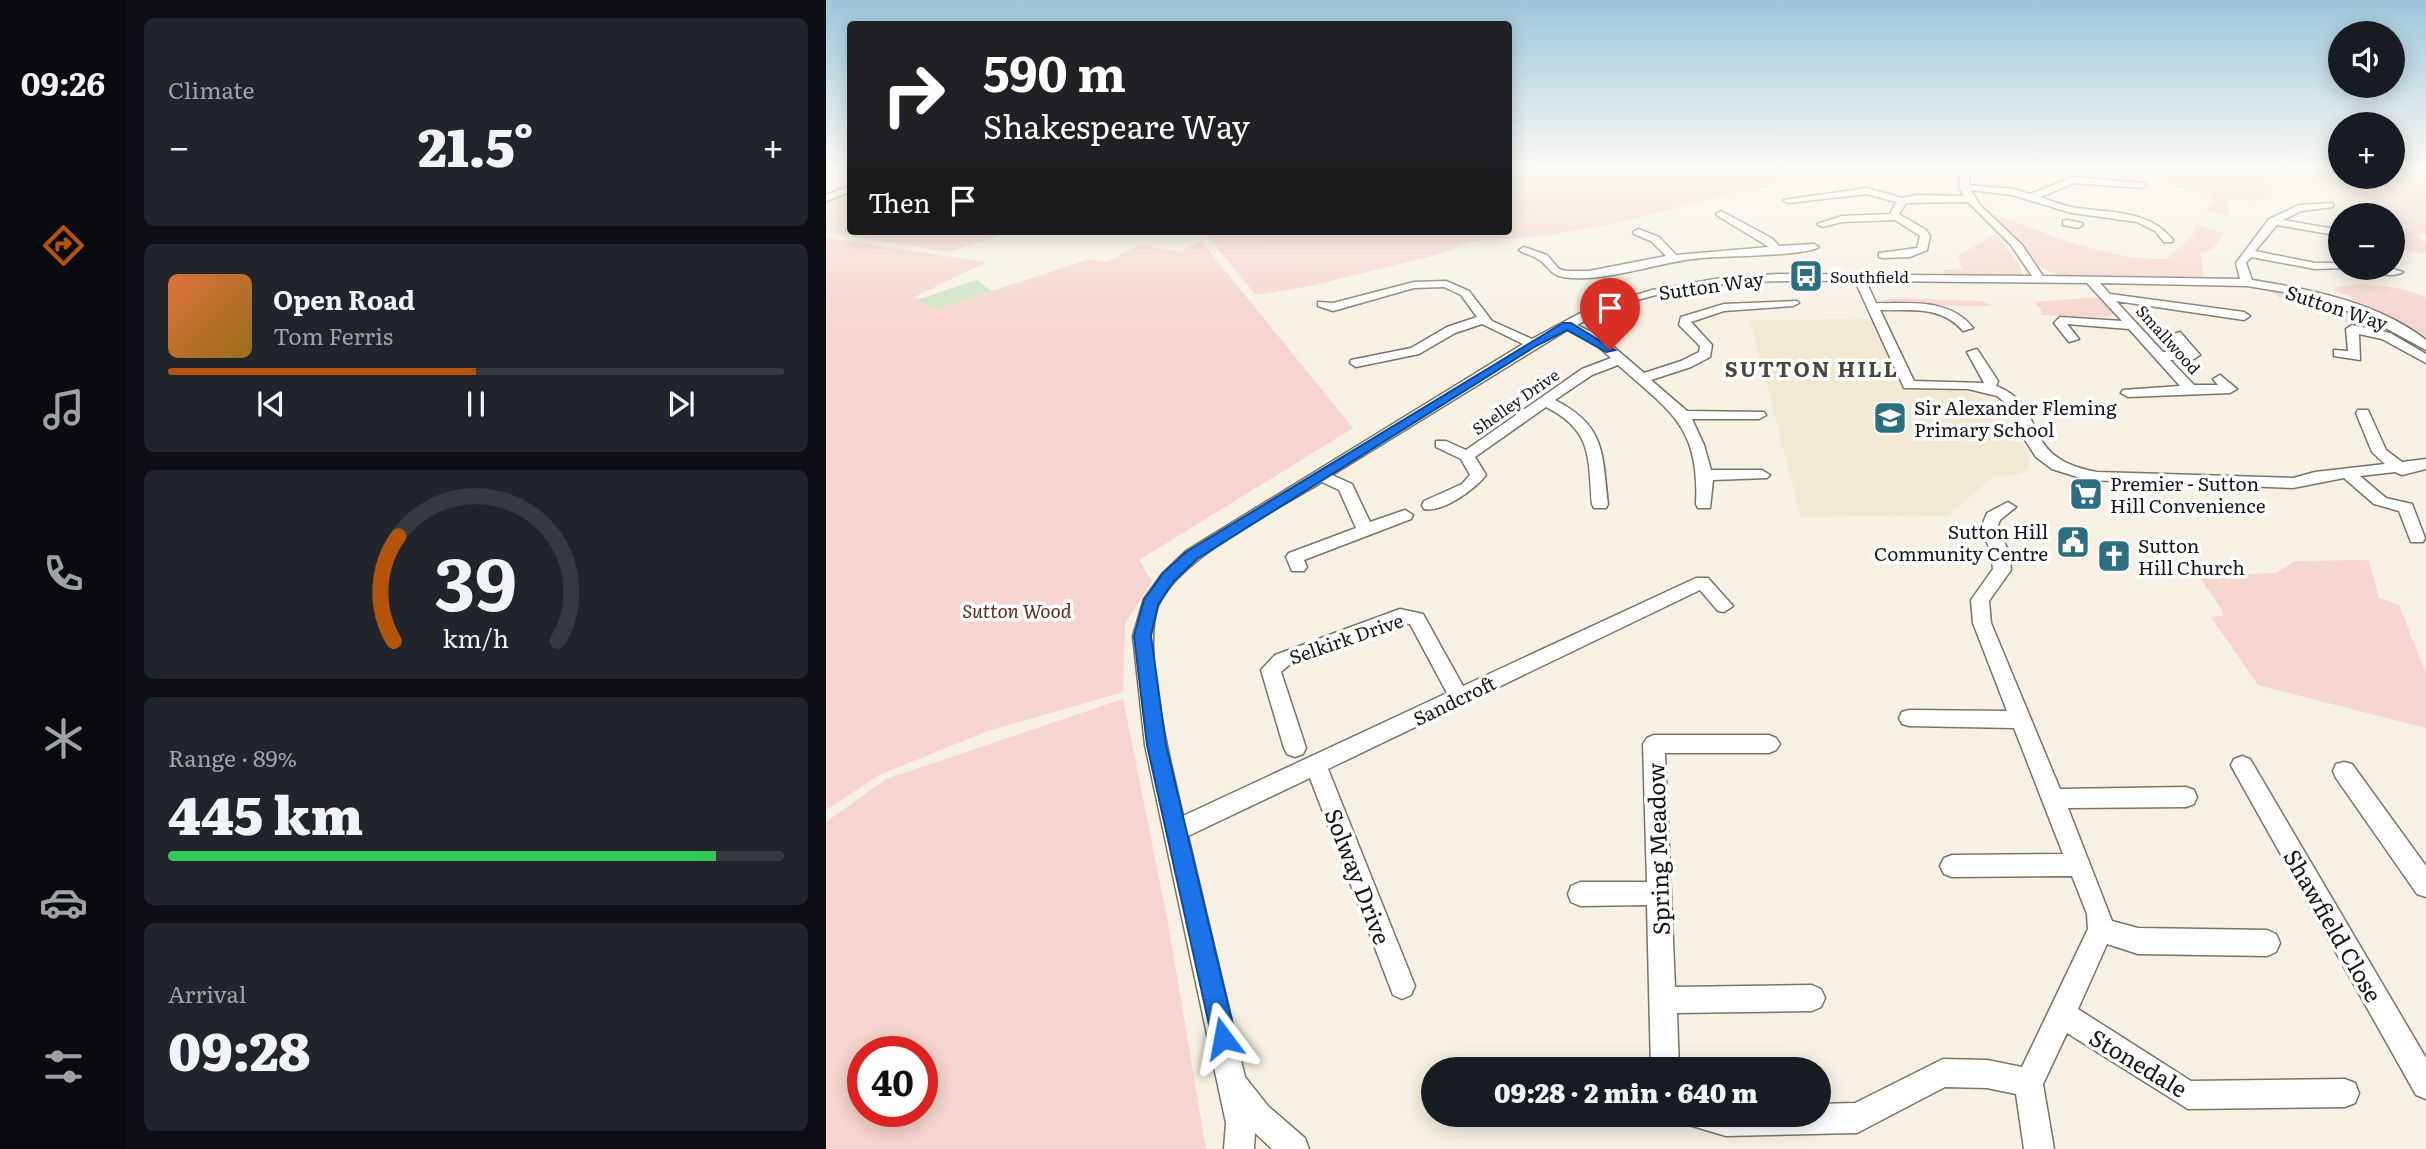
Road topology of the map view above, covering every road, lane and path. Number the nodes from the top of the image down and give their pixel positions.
1 (2272, 220) edge
2 (1733, 221) edge
3 (1836, 221) edge
4 (1901, 221) edge
5 (1993, 221) edge
6 (2071, 221) edge
7 (2142, 221) edge
8 (2275, 221) edge
9 (2071, 224) dead end
10 (1821, 225) dead end
11 (2328, 231) edge
12 (1638, 232) dead end
13 (2171, 237) dead end
14 (1814, 247) dead end
15 (1524, 250) dead end
16 (1778, 251) junction
17 (2248, 253) junction
18 (1883, 255) dead end
19 (1673, 258) junction
20 (2328, 266) edge
21 (1859, 278) junction
22 (2040, 279) junction
23 (2091, 280) junction
24 (2247, 283) junction
25 (2108, 297) junction
26 (1792, 300) dead end
27 (1873, 306) junction
28 (2244, 316) dead end
29 (1484, 319) junction
30 (1670, 319) dead end
31 (1685, 320) junction
32 (1336, 322) dead end
33 (1567, 325) junction
34 (2134, 326) junction
35 (1967, 328) dead end
36 (2176, 335) dead end
37 (2073, 339) dead end
38 (1532, 344) junction
39 (2426, 346) edge
40 (1973, 352) dead end
41 (2339, 353) dead end
42 (2159, 356) junction
43 (1621, 359) junction
44 (2426, 359) edge
45 (1363, 364) dead end
46 (1643, 378) junction
47 (2220, 379) dead end
48 (1989, 388) junction
49 (2190, 389) junction
50 (2128, 393) dead end
51 (1546, 401) junction
52 (2363, 413) dead end
53 (1683, 415) junction
54 (1759, 415) dead end
55 (1441, 444) dead end
56 (1467, 456) junction
57 (2426, 464) edge
58 (2402, 470) junction
59 (1320, 475) junction
60 (1705, 475) junction
61 (1762, 475) dead end
62 (2349, 475) junction
63 (1595, 497) dead end
64 (1704, 504) dead end
65 (1430, 505) dead end
66 (2008, 507) dead end
67 (1405, 515) dead end
68 (1365, 530) junction
69 (2417, 537) dead end
70 (1298, 567) dead end
71 (1724, 606) dead end
72 (1459, 697) junction
73 (1909, 718) dead end
74 (2021, 720) junction
75 (1769, 744) dead end
76 (1295, 748) dead end
77 (2242, 765) dead end
78 (1316, 766) junction
79 (2344, 771) dead end
80 (2186, 797) dead end
81 (2052, 799) junction
82 (1175, 831) junction
83 (1952, 866) dead end
84 (2079, 866) junction
85 (2426, 886) edge
86 (1657, 893) junction
87 (1580, 894) dead end
88 (2101, 930) junction
89 (2267, 943) dead end
90 (1402, 986) dead end
91 (1812, 998) dead end
92 (1663, 1000) junction
93 (2063, 1015) junction
94 (1665, 1057) edge
95 (2029, 1083) junction
96 (2426, 1085) edge
97 (1234, 1086) junction
98 (2345, 1093) dead end
99 (1831, 1119) edge
100 (1239, 1149) edge
101 (1294, 1149) edge
102 (2039, 1149) edge

1 - 17 street
2 - 16 street
3 - 10 street
4 - 18 street
5 - 22 street
6 - 9 street
7 - 13 street
8 - 11 street
12 - 19 street
14 - 16 street
15 - 19 street
16 - 19 street
17 - 20 street
17 - 24 street
21 - 22 street, Sutton Way
21 - 27 street
21 - 33 street, Sutton Way
22 - 23 street, Sutton Way
23 - 24 street, Sutton Way
23 - 25 street, Smallwood
24 - 39 street, Sutton Way
25 - 28 street, Smallwood
25 - 34 street, Smallwood
26 - 31 street
27 - 35 street
27 - 48 street
29 - 32 street
29 - 38 street
29 - 45 street
30 - 31 street
31 - 46 street
33 - 38 street, Sutton Way
33 - 43 street
34 - 37 street
34 - 42 street, Smallwood
36 - 42 street
38 - 59 street, Sutton Way
40 - 48 street
41 - 44 street
42 - 49 street, Smallwood
43 - 46 street
43 - 51 street, Shelley Drive
46 - 53 street
47 - 49 street
48 - 62 street
49 - 50 street, Smallwood
51 - 56 street, Shelley Drive
51 - 63 street
52 - 58 street
53 - 54 street
53 - 60 street
55 - 56 street, Shelley Drive
56 - 65 street, Shelley Drive
57 - 58 street
58 - 62 street
59 - 68 street
59 - 82 street, Sutton Way
60 - 61 street
60 - 64 street
62 - 69 street
66 - 74 street
67 - 68 street
68 - 70 street
71 - 72 street, Sandcroft
72 - 76 street, Selkirk Drive
72 - 78 street, Sandcroft
73 - 74 street
74 - 81 street
75 - 86 street, Spring Meadow
77 - 96 street, Shawfield Close
78 - 82 street, Sandcroft
78 - 90 street, Solway Drive
79 - 85 street
80 - 81 street
81 - 84 street
82 - 97 street, Sutton Way
83 - 84 street
84 - 88 street
86 - 87 street
86 - 92 street, Spring Meadow
88 - 89 street
88 - 93 street
91 - 92 street
92 - 94 street, Spring Meadow
93 - 95 street
93 - 98 street, Stonedale
95 - 99 street
95 - 102 street
97 - 100 street, Sutton Way
97 - 101 street, Sutton Way

